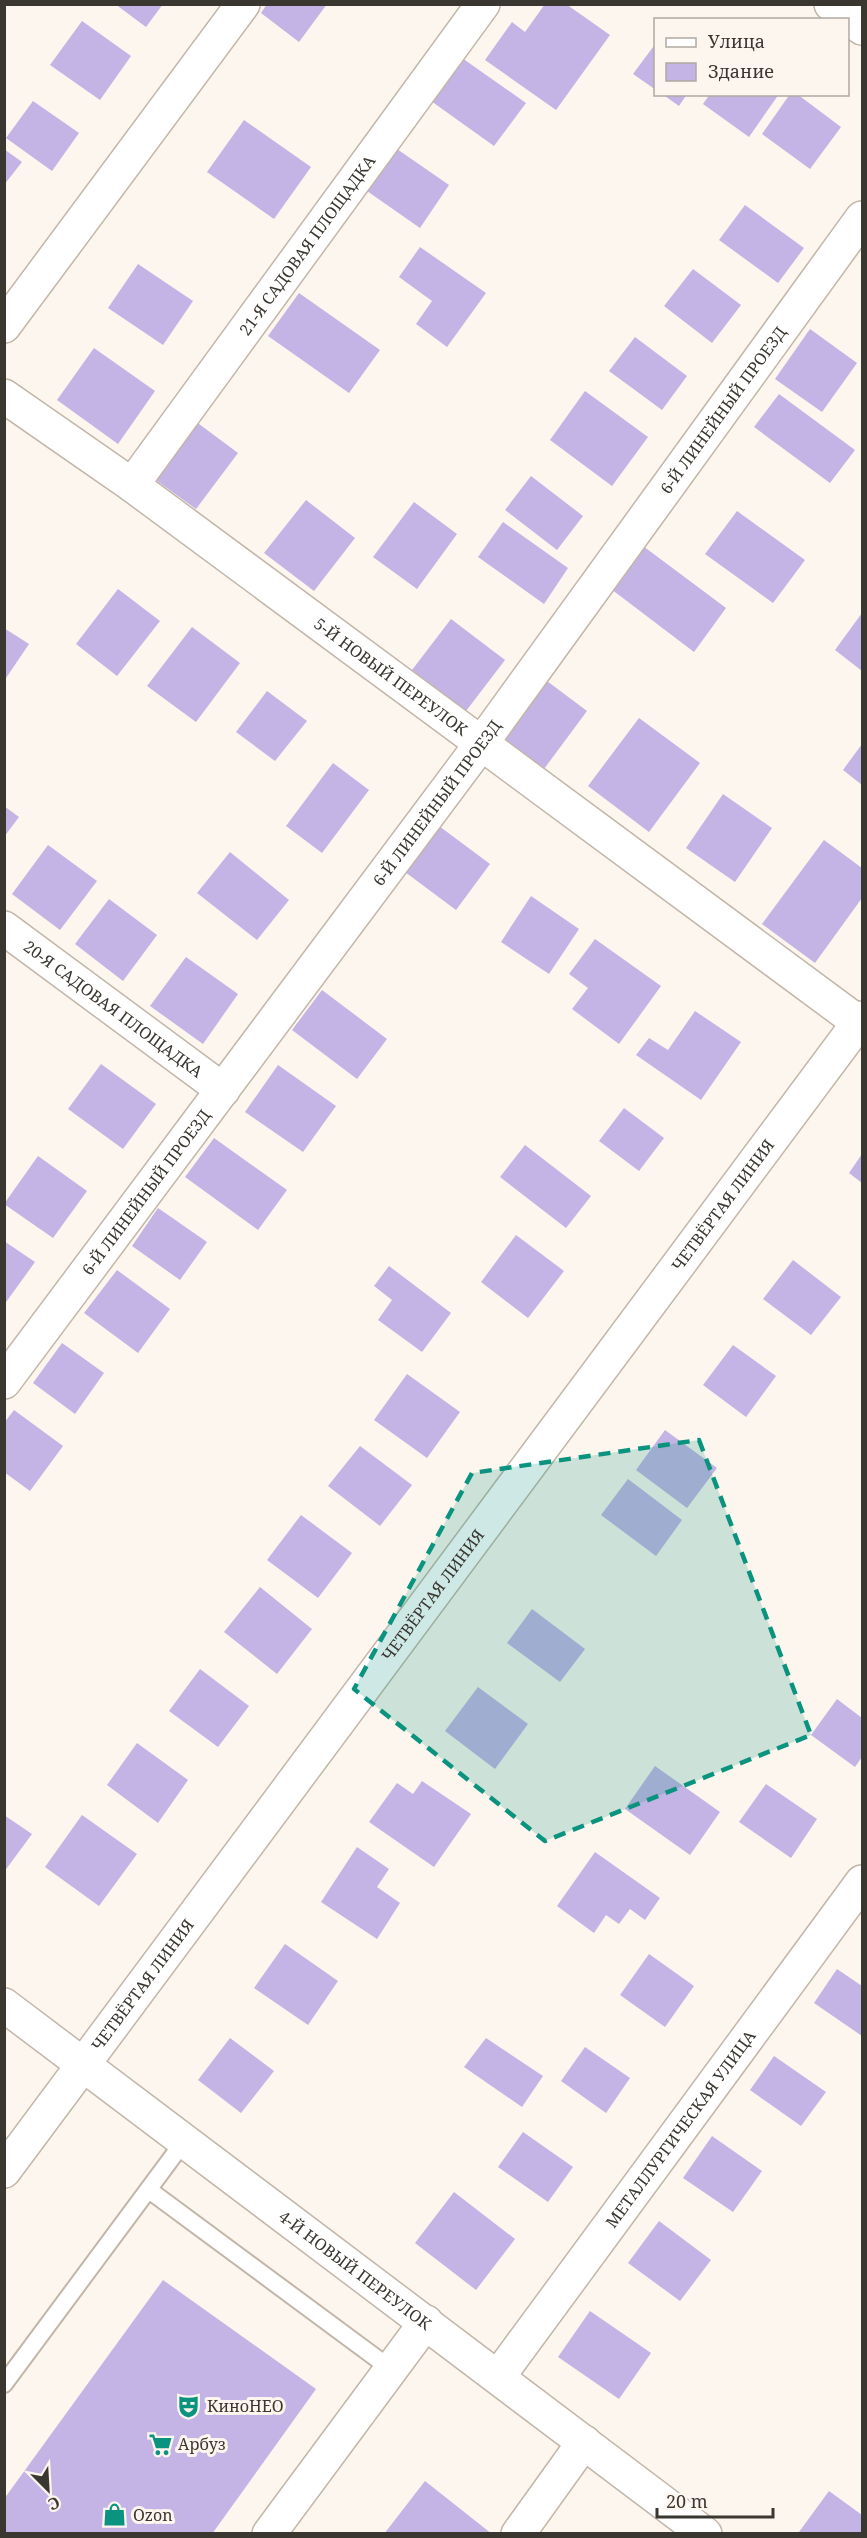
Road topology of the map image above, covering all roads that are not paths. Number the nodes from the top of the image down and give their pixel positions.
1 (243, 4) edge
2 (483, 4) edge
3 (831, 4) edge
4 (862, 28) edge
5 (862, 218) edge
6 (4, 326) edge
7 (4, 396) edge
8 (132, 485) junction
9 (482, 744) junction
10 (4, 928) edge
11 (861, 1022) edge
12 (223, 1090) junction
13 (4, 1382) edge
14 (862, 1882) edge
15 (4, 2005) edge
16 (84, 2064) junction
17 (185, 2140) junction
18 (4, 2171) edge
19 (149, 2190) junction
20 (426, 2322) junction
21 (391, 2369) junction
22 (498, 2377) junction
23 (4, 2384) edge
24 (584, 2442) junction
25 (269, 2534) edge
26 (518, 2534) edge
27 (705, 2534) edge

1 - 6 street
2 - 8 street, 21-Я САДОВАЯ ПЛОЩАДКА
3 - 4 street
5 - 9 street, 6-Й ЛИНЕЙНЫЙ ПРОЕЗД
7 - 8 street, 5-Й НОВЫЙ ПЕРЕУЛОК
8 - 9 street, 5-Й НОВЫЙ ПЕРЕУЛОК
9 - 11 street, 5-Й НОВЫЙ ПЕРЕУЛОК
9 - 12 street, 6-Й ЛИНЕЙНЫЙ ПРОЕЗД
10 - 12 street, 20-Я САДОВАЯ ПЛОЩАДКА
11 - 16 street, ЧЕТВЁРТАЯ ЛИНИЯ
12 - 13 street, 6-Й ЛИНЕЙНЫЙ ПРОЕЗД
14 - 22 street, МЕТАЛЛУРГИЧЕСКАЯ УЛИЦА
15 - 16 street, 4-Й НОВЫЙ ПЕРЕУЛОК
16 - 17 street, 4-Й НОВЫЙ ПЕРЕУЛОК
16 - 18 street, ЧЕТВЁРТАЯ ЛИНИЯ
17 - 19 lane
17 - 20 street, 4-Й НОВЫЙ ПЕРЕУЛОК
19 - 21 lane
19 - 23 lane
20 - 21 street
20 - 22 street, 4-Й НОВЫЙ ПЕРЕУЛОК
21 - 25 street
22 - 24 street, 4-Й НОВЫЙ ПЕРЕУЛОК
24 - 26 street
24 - 27 street, 4-Й НОВЫЙ ПЕРЕУЛОК

